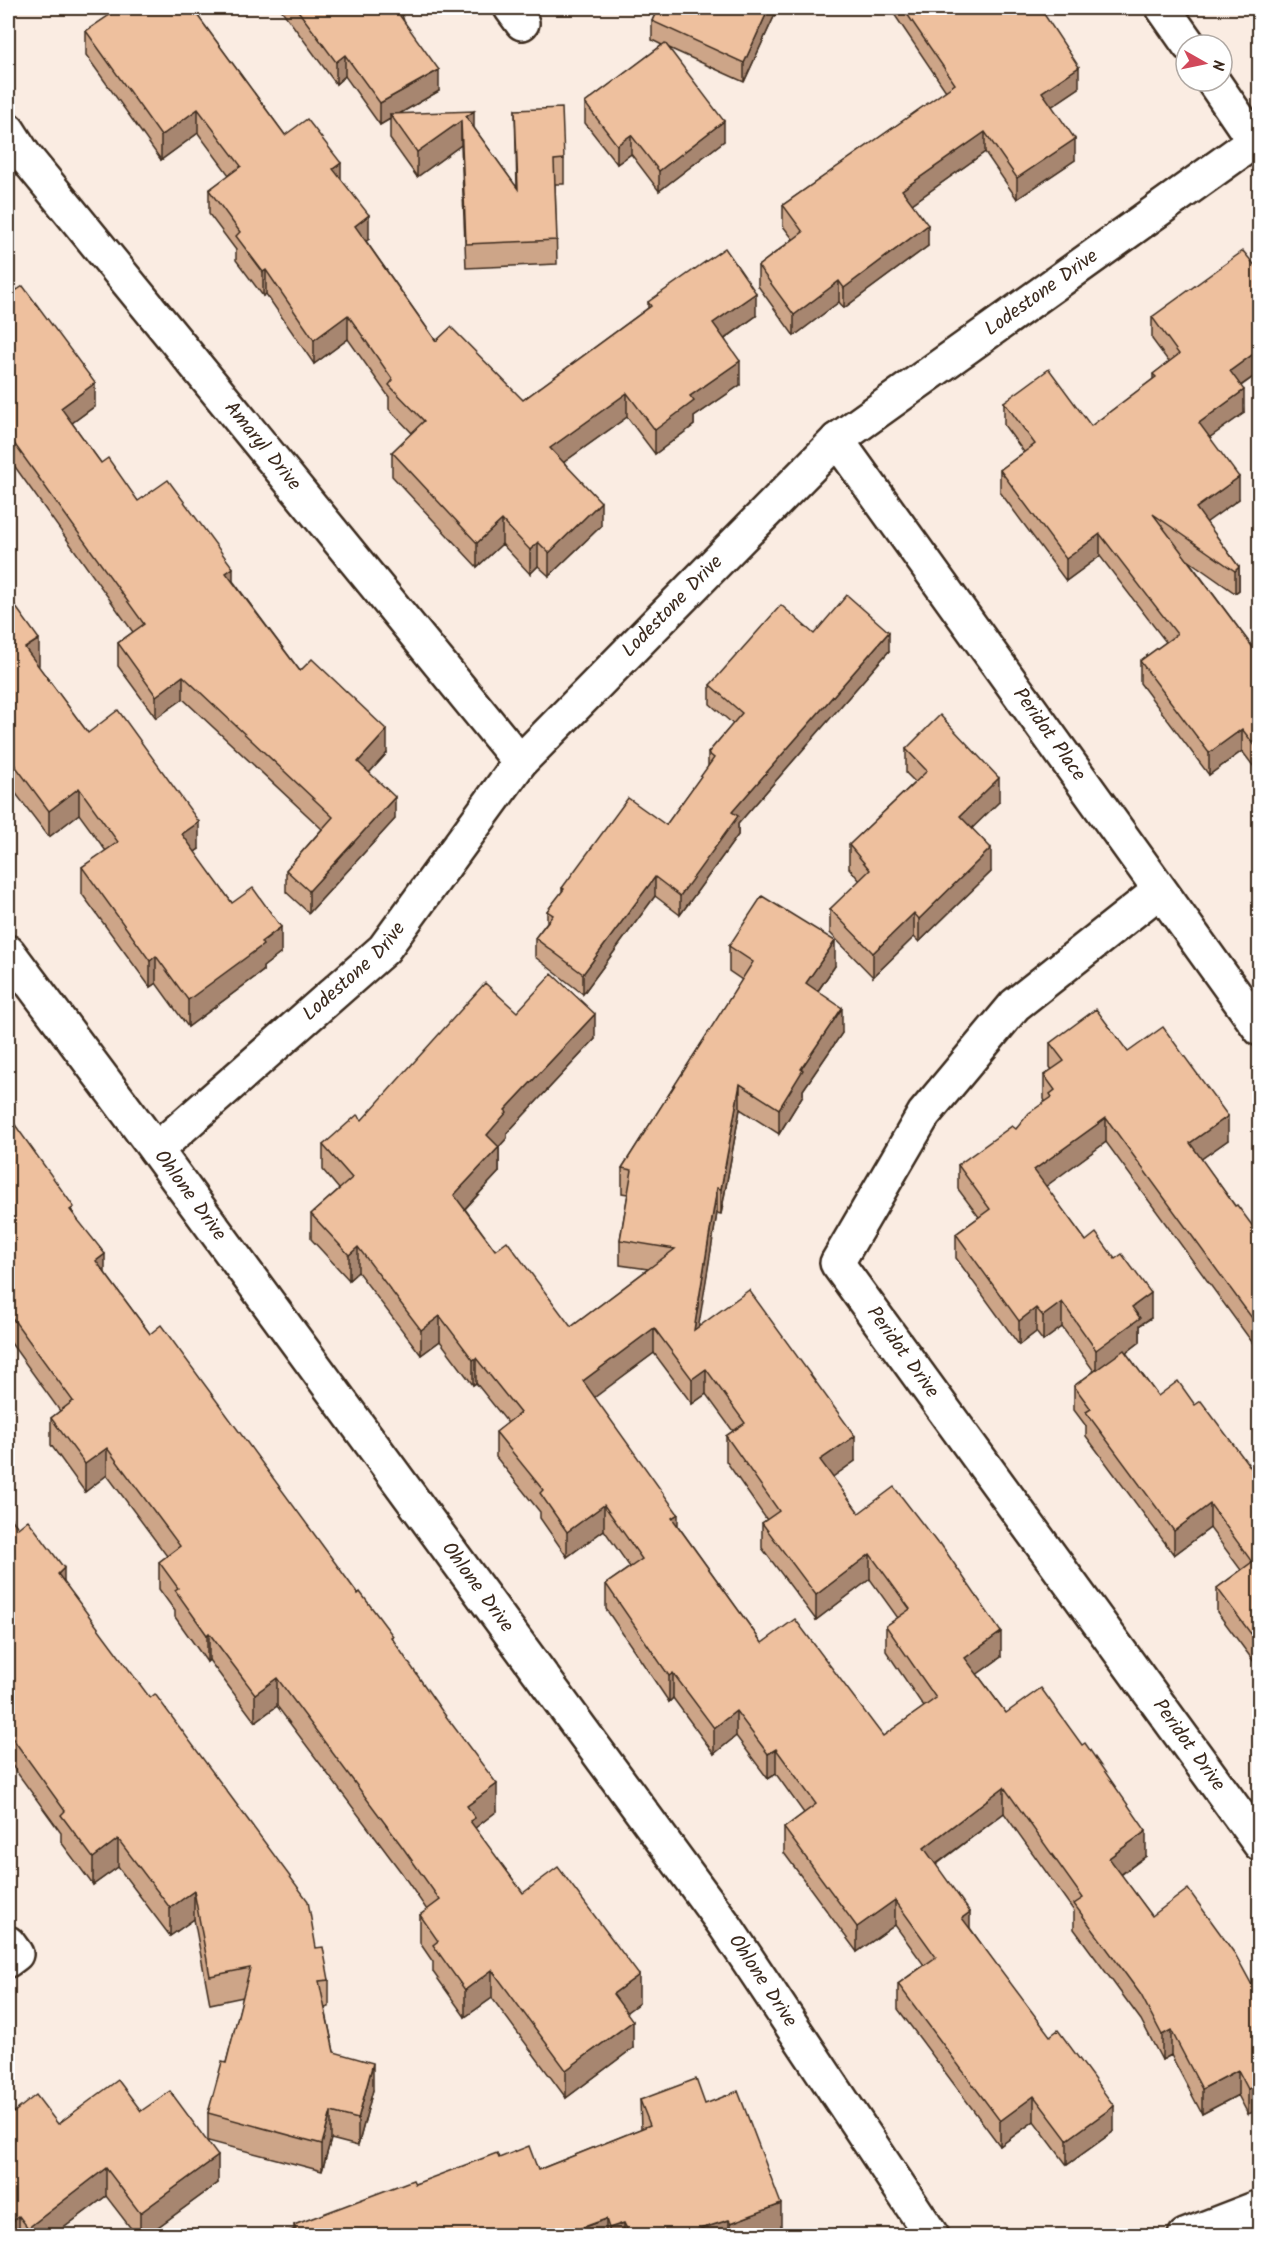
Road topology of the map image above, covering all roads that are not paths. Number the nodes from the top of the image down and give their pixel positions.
1 (1163, 8) edge
2 (1181, 33) edge
3 (1222, 93) edge
4 (8, 130) edge
5 (1257, 139) edge
6 (837, 440) junction
7 (520, 762) junction
8 (1159, 891) junction
9 (8, 952) edge
10 (1260, 1029) edge
11 (156, 1150) junction
12 (1260, 1844) edge
13 (8, 1943) edge
14 (8, 1960) edge
15 (1260, 2207) edge
16 (932, 2235) edge
17 (1185, 2235) edge

1 - 2 street
3 - 5 street
4 - 7 street, Amaryl Drive
5 - 6 street, Lodestone Drive
6 - 7 street, Lodestone Drive
6 - 8 street, Peridot Place
7 - 11 street, Lodestone Drive
8 - 10 street, Peridot Place
8 - 12 street, Peridot Drive
9 - 11 street, Ohlone Drive
11 - 16 street, Ohlone Drive
13 - 14 street
15 - 17 street

